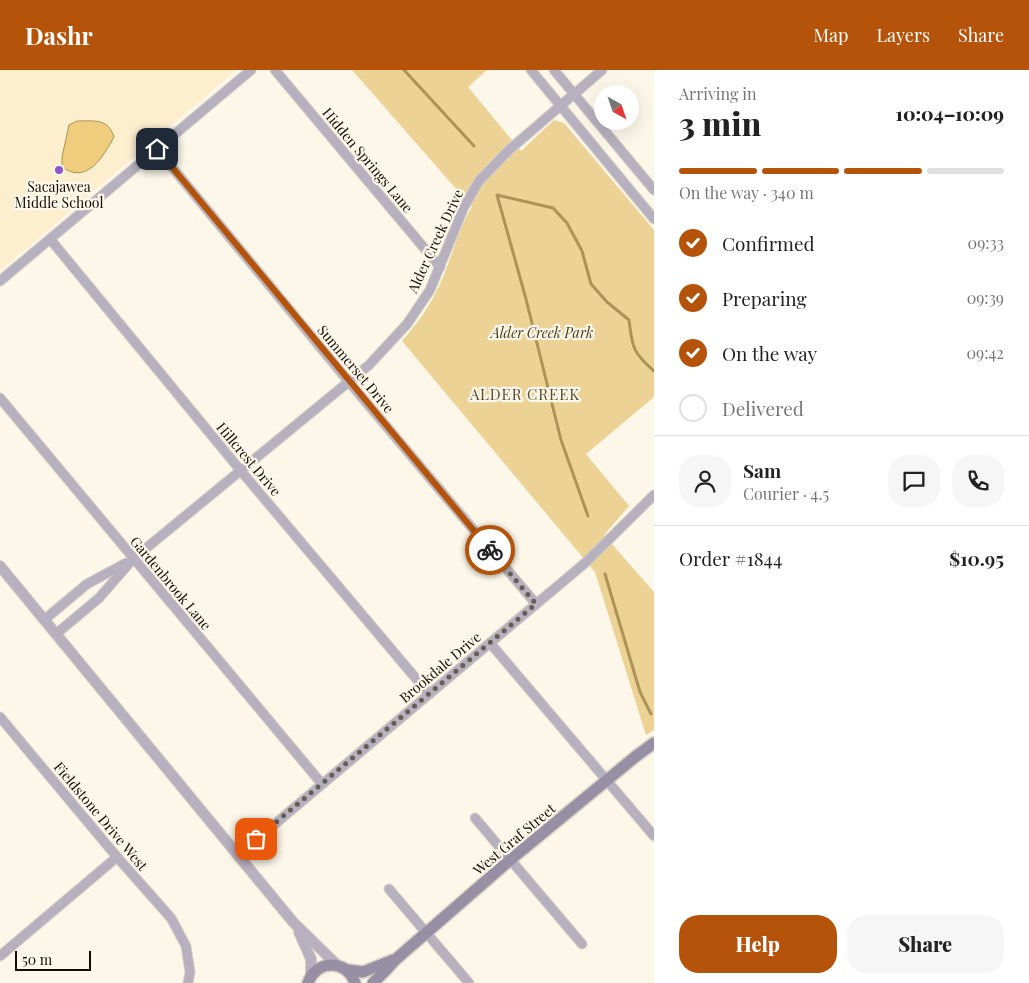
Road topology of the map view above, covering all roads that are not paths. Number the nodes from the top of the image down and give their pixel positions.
1 (251, 70) edge
2 (275, 70) edge
3 (531, 70) edge
4 (554, 70) edge
5 (602, 70) edge
6 (574, 94) junction
7 (561, 106) junction
8 (157, 149) junction
9 (654, 190) edge
10 (654, 219) edge
11 (50, 240) junction
12 (440, 267) junction
13 (0, 281) edge
14 (349, 382) junction
15 (0, 398) edge
16 (241, 471) junction
17 (654, 495) edge
18 (133, 560) junction
19 (0, 566) edge
20 (536, 604) junction
21 (44, 620) junction
22 (56, 634) junction
23 (490, 643) junction
24 (429, 694) junction
25 (2, 723) edge
26 (654, 743) edge
27 (607, 780) junction
28 (322, 784) junction
29 (475, 818) dead end
30 (654, 836) edge
31 (238, 855) junction
32 (117, 858) junction
33 (510, 860) junction
34 (390, 889) dead end
35 (293, 922) junction
36 (426, 932) junction
37 (582, 944) dead end
38 (0, 956) edge
39 (394, 960) junction
40 (337, 965) junction
41 (348, 970) junction
42 (309, 979) edge
43 (188, 983) edge
44 (355, 983) edge
45 (373, 983) edge
46 (469, 983) edge

1 - 8 street
2 - 12 street, Hidden Springs Lane
3 - 7 street
4 - 6 street
5 - 6 street, Alder Creek Drive
6 - 7 street, Alder Creek Drive
6 - 9 street
7 - 10 street
7 - 12 street, Alder Creek Drive
8 - 11 street
8 - 14 street, Summerset Drive
11 - 13 street
11 - 16 street, Hillcrest Drive
12 - 14 street, Alder Creek Drive
14 - 16 street, Alder Creek Drive
14 - 20 street, Summerset Drive
15 - 18 street, Gardenbrook Lane
16 - 18 street, Alder Creek Drive
16 - 24 street, Hillcrest Drive
17 - 20 street, Brookdale Drive
18 - 21 street, Alder Creek Drive
18 - 22 street, Alder Creek Drive
18 - 28 street, Gardenbrook Lane
19 - 21 street
20 - 23 street, Brookdale Drive
21 - 22 street
22 - 31 street
23 - 24 street, Brookdale Drive
23 - 27 street
24 - 28 street, Brookdale Drive
25 - 32 street, Fieldstone Drive West
26 - 27 main road, West Graf Street
27 - 30 street
27 - 33 main road, West Graf Street
28 - 31 street, Brookdale Drive
29 - 33 street
31 - 35 street
32 - 38 street
32 - 43 street, Fieldstone Drive West
33 - 36 main road, West Graf Street
33 - 37 street
34 - 36 street
35 - 40 street
35 - 42 street
36 - 39 main road, West Graf Street
36 - 46 street
39 - 41 main road, West Graf Street
39 - 45 main road, West Graf Street
40 - 41 main road
40 - 42 main road
41 - 44 main road

